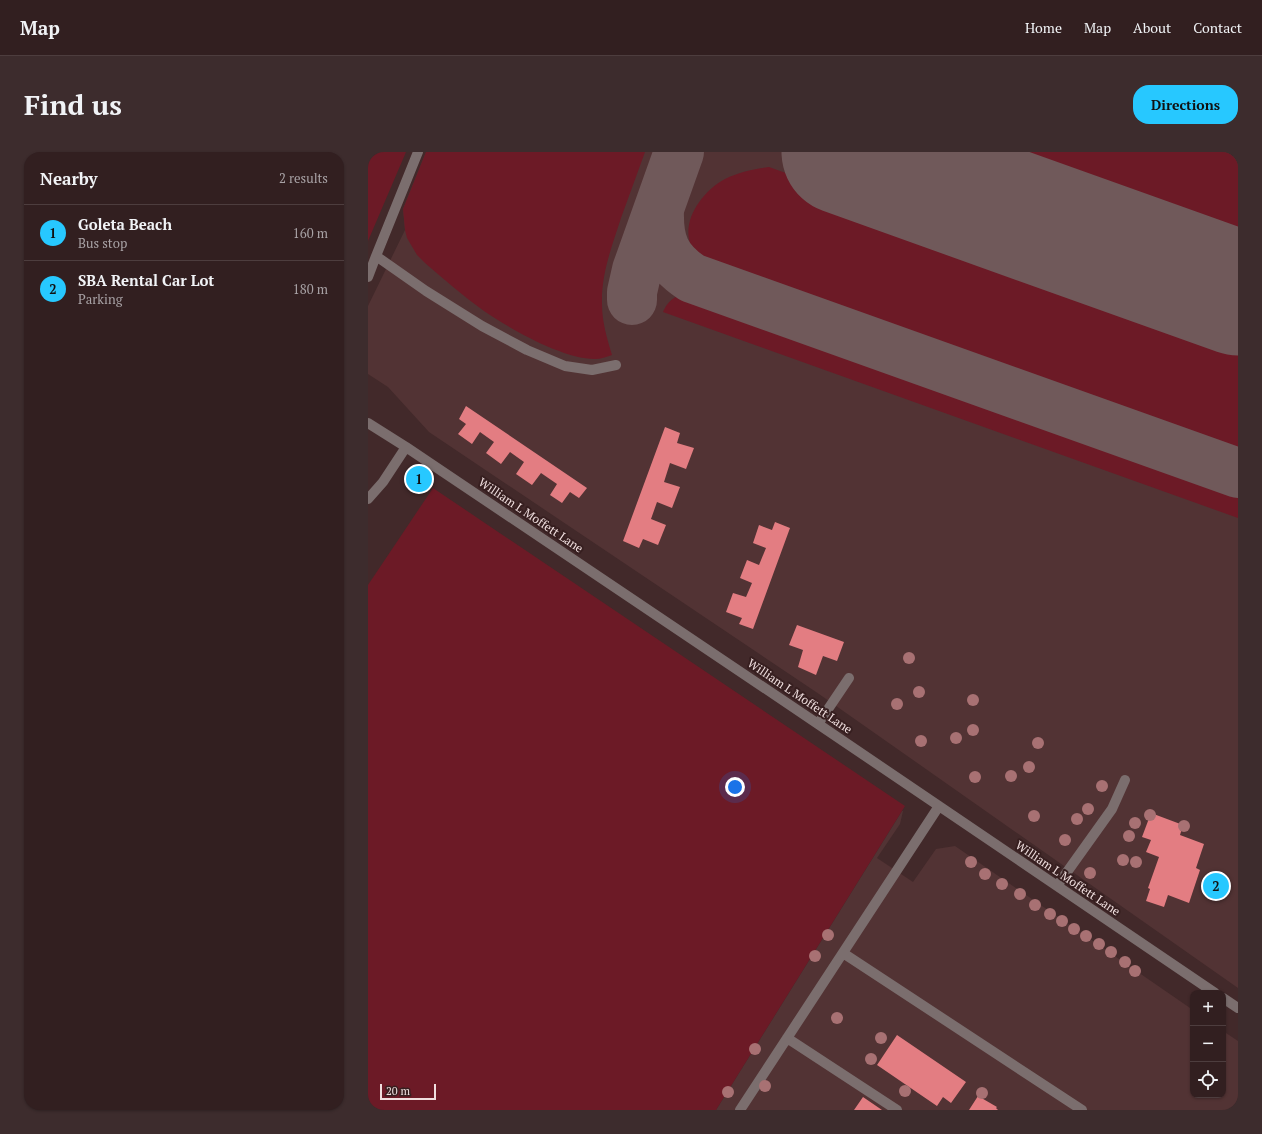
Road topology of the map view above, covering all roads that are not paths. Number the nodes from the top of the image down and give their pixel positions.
1 (418, 152) edge
2 (376, 256) junction
3 (368, 277) edge
4 (616, 365) dead end
5 (368, 423) edge
6 (406, 447) junction
7 (368, 500) edge
8 (849, 678) dead end
9 (818, 724) junction
10 (1126, 780) dead end
11 (939, 806) junction
12 (1057, 886) junction
13 (843, 953) junction
14 (1211, 990) edge
15 (1226, 1000) edge
16 (1238, 1008) edge
17 (788, 1038) junction
18 (740, 1110) edge
19 (897, 1110) edge
20 (1082, 1110) edge

1 - 2 street
2 - 3 street
2 - 4 street
5 - 6 street, William L Moffett Lane
6 - 7 street
6 - 9 street, William L Moffett Lane
8 - 9 street
9 - 11 street, William L Moffett Lane
10 - 12 street
11 - 12 street, William L Moffett Lane
11 - 13 street
12 - 14 street, William L Moffett Lane
13 - 17 street
13 - 20 street
15 - 16 street
17 - 18 street
17 - 19 street

